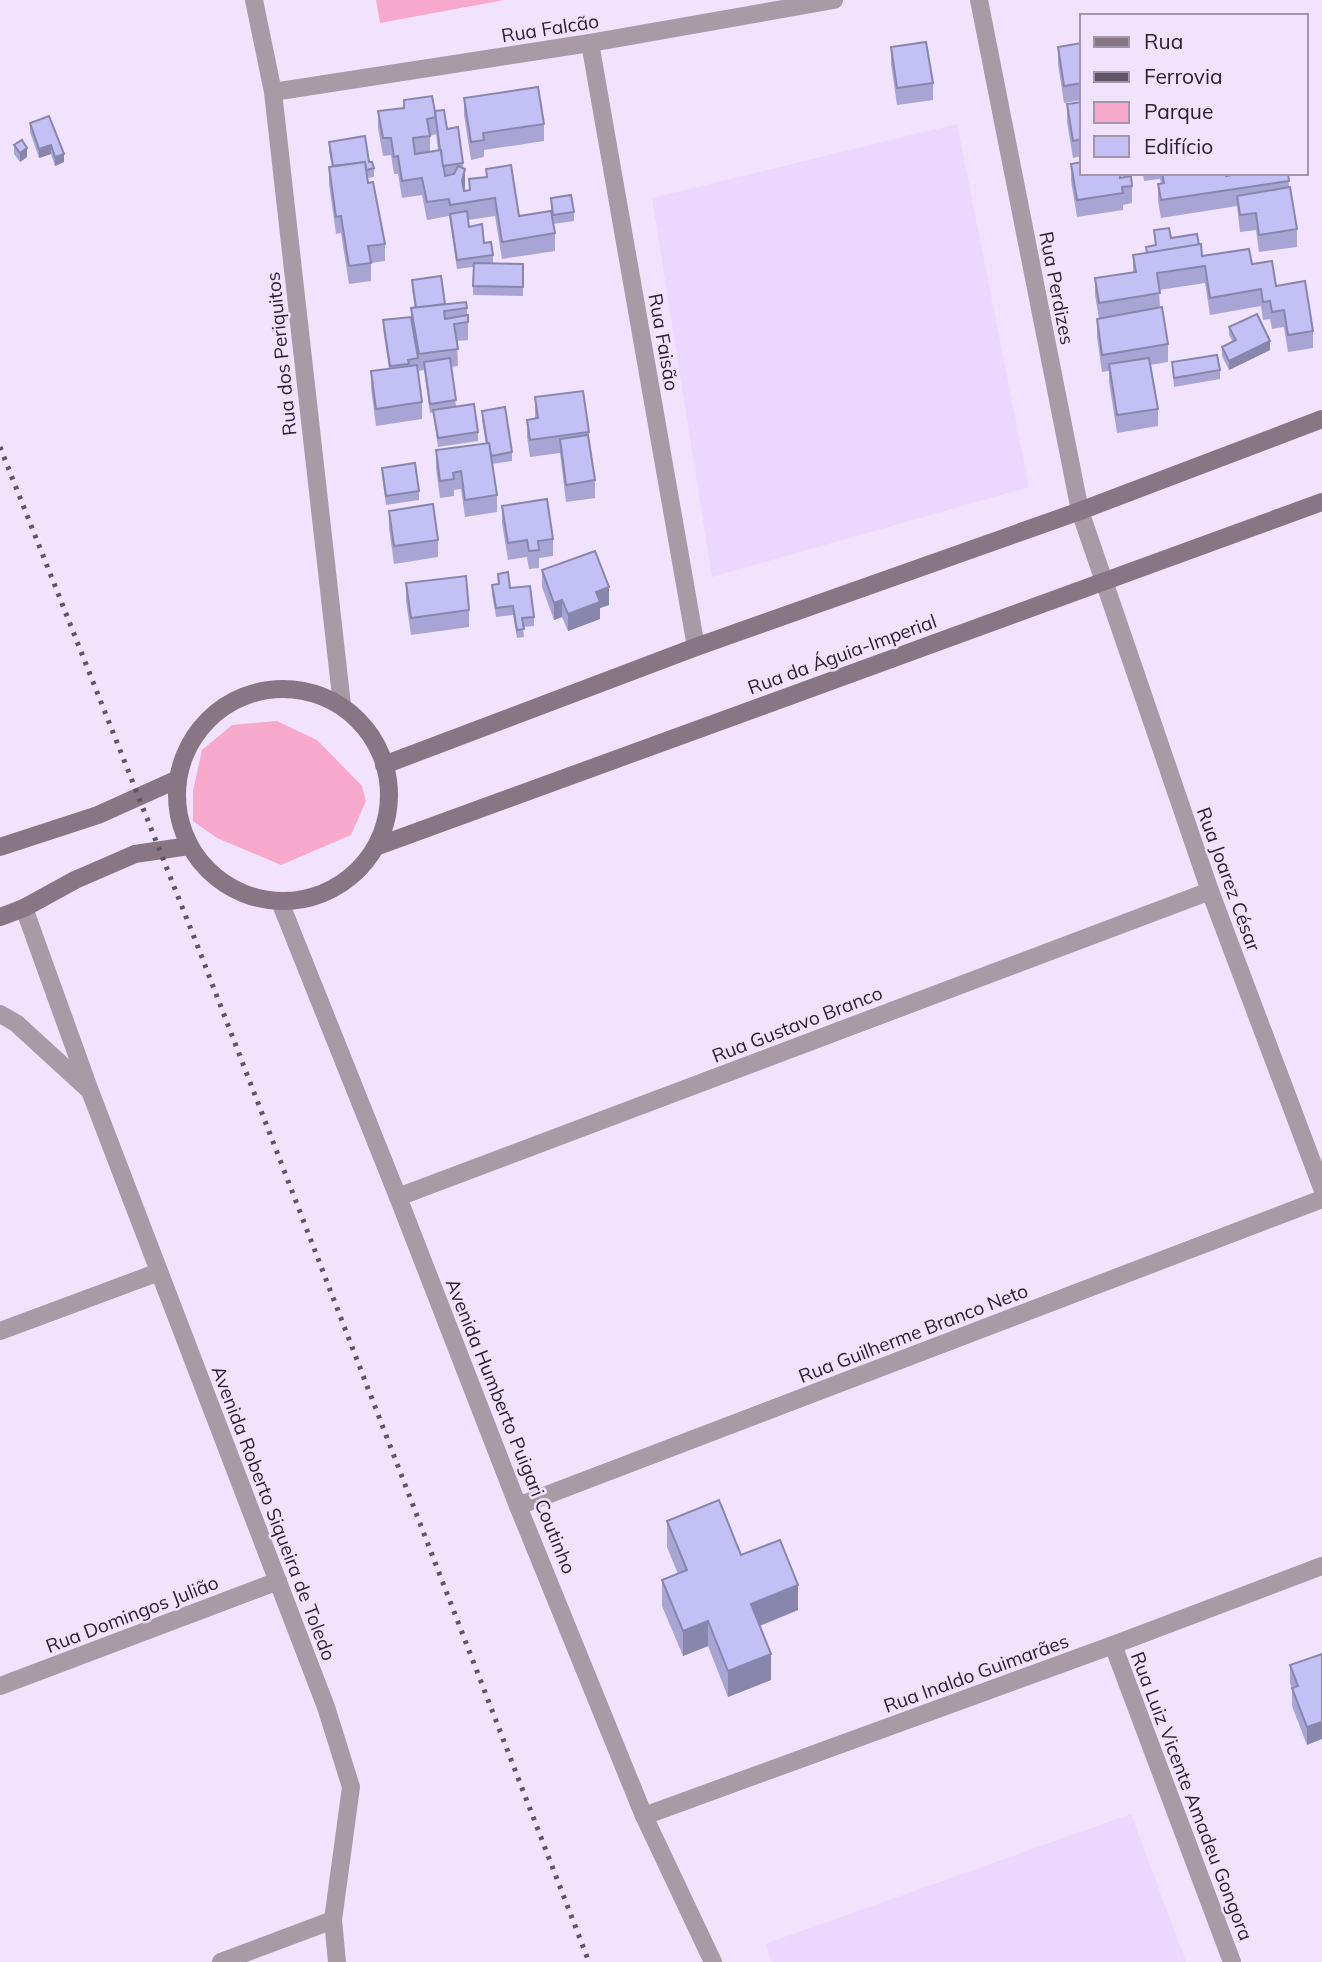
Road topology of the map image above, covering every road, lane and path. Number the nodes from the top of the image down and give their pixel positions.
1 (254, 0) edge
2 (834, 0) edge
3 (979, 0) edge
4 (590, 43) junction
5 (273, 92) junction
6 (1322, 419) edge
7 (1322, 502) edge
8 (1080, 511) junction
9 (1103, 582) junction
10 (696, 647) junction
11 (342, 705) junction
12 (384, 765) junction
13 (177, 779) junction
14 (189, 846) junction
15 (378, 846) junction
16 (0, 847) edge
17 (1210, 891) junction
18 (280, 902) junction
19 (24, 908) junction
20 (0, 917) edge
21 (0, 1014) edge
22 (90, 1091) junction
23 (1322, 1188) edge
24 (398, 1197) junction
25 (1322, 1199) edge
26 (159, 1272) junction
27 (0, 1331) edge
28 (518, 1506) junction
29 (1322, 1566) edge
30 (278, 1581) junction
31 (1113, 1645) junction
32 (0, 1686) edge
33 (644, 1816) junction
34 (333, 1920) junction
35 (221, 1962) edge
36 (337, 1962) edge
37 (713, 1962) edge
38 (1232, 1962) edge

1 - 5 street, Rua dos Periquitos
2 - 4 street, Rua Falcão
3 - 8 street, Rua Perdizes
4 - 5 street, Rua Falcão
4 - 10 street, Rua Faisão
5 - 11 street, Rua dos Periquitos
6 - 8 street
7 - 9 street, Rua da Águia-Imperial
8 - 9 street, Rua Perdizes
8 - 10 street
9 - 15 street, Rua da Águia-Imperial
9 - 17 street, Rua Joarez César
10 - 12 street
11 - 12 street
11 - 13 street
12 - 15 street
13 - 14 street
13 - 16 street
14 - 18 street
14 - 19 street
15 - 18 street
17 - 23 street, Rua Joarez César
17 - 24 street, Rua Gustavo Branco
18 - 24 street, Avenida Humberto Puigari Coutinho
19 - 20 street
19 - 22 street, Avenida Roberto Siqueira de Toledo
21 - 22 street, Avenida Roberto Siqueira de Toledo
22 - 26 street, Avenida Roberto Siqueira de Toledo
24 - 28 street, Avenida Humberto Puigari Coutinho
25 - 28 street, Rua Guilherme Branco Neto
26 - 27 street
26 - 30 street, Avenida Roberto Siqueira de Toledo
28 - 33 street, Avenida Humberto Puigari Coutinho
29 - 31 street, Rua Inaldo Guimarães
30 - 32 street, Rua Domingos Julião
30 - 34 street, Avenida Roberto Siqueira de Toledo
31 - 33 street, Rua Inaldo Guimarães
31 - 38 street, Rua Luiz Vicente Amadeu Gongora
33 - 37 street, Avenida Humberto Puigari Coutinho
34 - 35 street
34 - 36 street, Avenida Roberto Siqueira de Toledo

